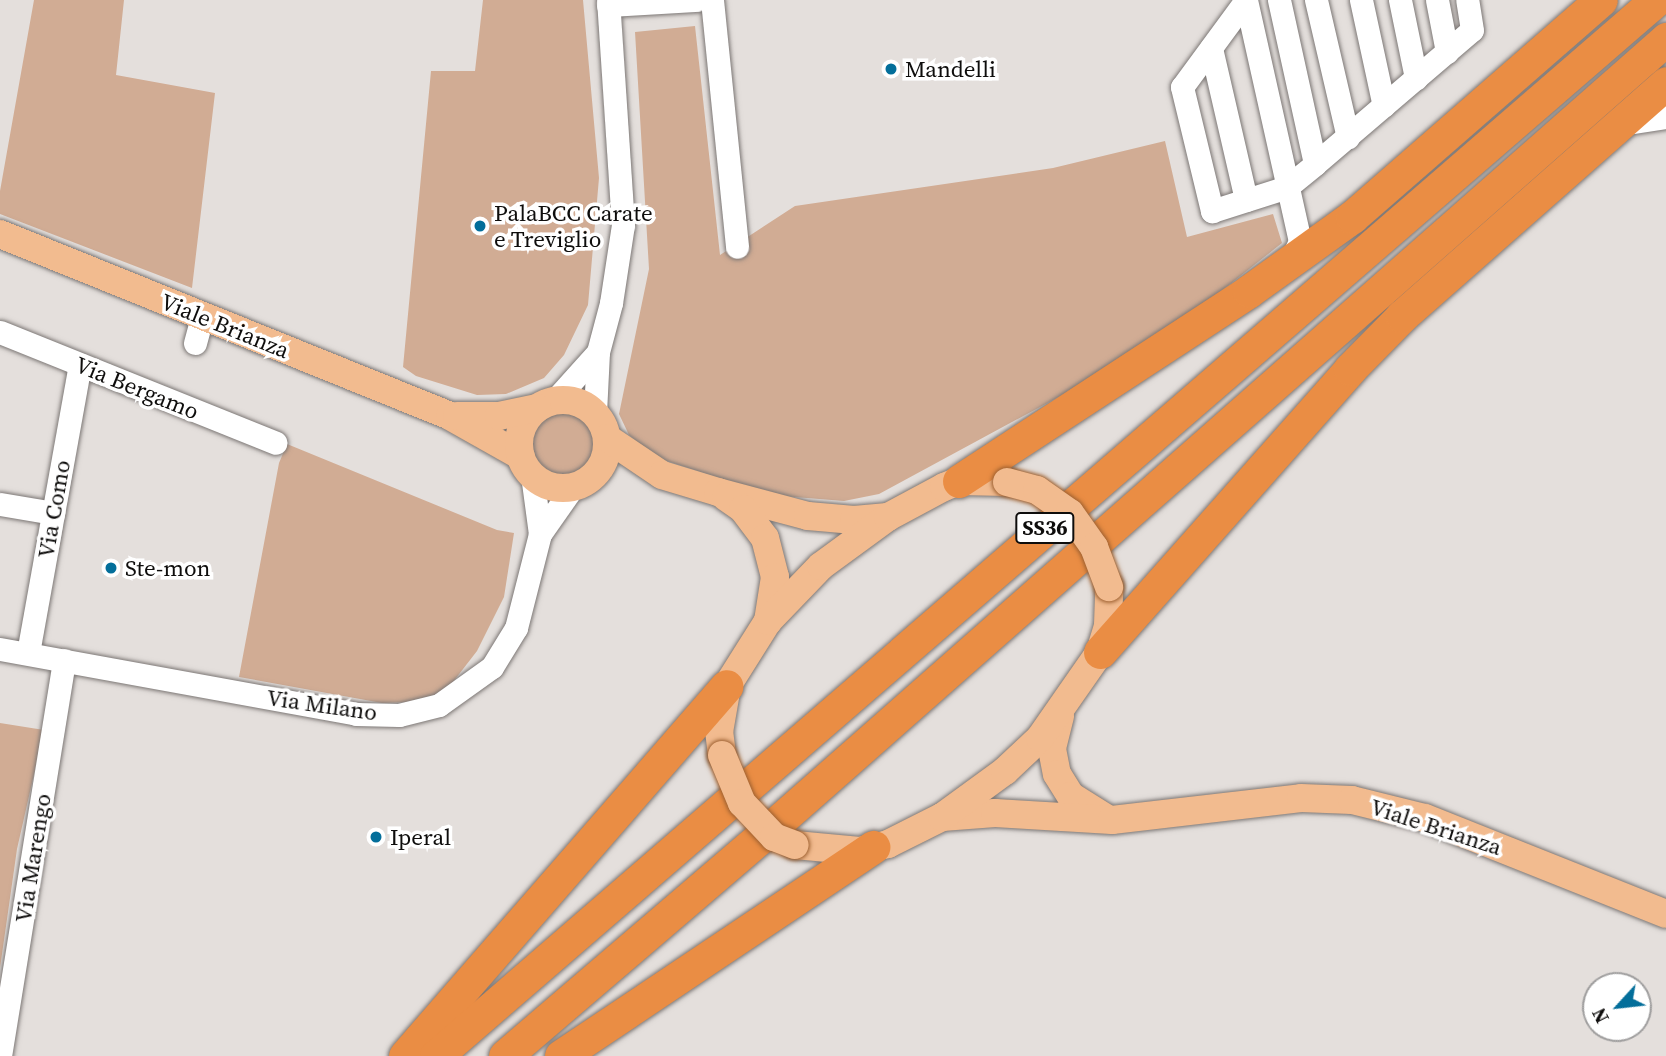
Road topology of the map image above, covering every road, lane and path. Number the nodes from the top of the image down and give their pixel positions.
1 (696, 0) edge
2 (712, 0) edge
3 (1246, 0) edge
4 (1279, 0) edge
5 (1316, 0) edge
6 (1361, 0) edge
7 (1400, 0) edge
8 (1437, 0) edge
9 (1467, 0) edge
10 (1601, 0) edge
11 (1656, 0) edge
12 (608, 2) edge
13 (1666, 39) edge
14 (1211, 48) junction
15 (1447, 52) junction
16 (1416, 78) junction
17 (1666, 83) edge
18 (1384, 106) junction
19 (1666, 117) edge
20 (1618, 125) junction
21 (1348, 137) junction
22 (1433, 146) junction
23 (1315, 164) junction
24 (1287, 187) junction
25 (1246, 200) junction
26 (1296, 218) junction
27 (0, 234) edge
28 (737, 247) dead end
29 (1290, 262) junction
30 (0, 332) edge
31 (598, 352) junction
32 (80, 365) junction
33 (546, 404) junction
34 (450, 416) junction
35 (601, 426) junction
36 (276, 443) dead end
37 (526, 466) junction
38 (662, 475) junction
39 (959, 481) junction
40 (582, 483) junction
41 (718, 492) junction
42 (0, 503) edge
43 (53, 513) junction
44 (888, 517) junction
45 (540, 534) junction
46 (768, 621) junction
47 (0, 649) edge
48 (1100, 652) junction
49 (28, 653) junction
50 (64, 660) junction
51 (727, 686) junction
52 (1062, 710) junction
53 (942, 817) junction
54 (1112, 820) junction
55 (873, 847) junction
56 (1666, 914) edge
57 (0, 1056) edge
58 (405, 1056) edge
59 (436, 1056) edge
60 (505, 1056) edge
61 (561, 1056) edge

1 - 12 street
2 - 28 street
3 - 14 street
3 - 24 street
4 - 23 street
5 - 21 street
6 - 18 street
7 - 16 street
8 - 15 street
9 - 15 street
10 - 22 highway
11 - 59 highway, SS36
12 - 31 street
13 - 60 highway, SS36
14 - 25 street
14 - 25 street
15 - 16 street
16 - 18 street
17 - 20 highway
18 - 21 street
19 - 20 street
20 - 48 highway
21 - 23 street
22 - 26 street
22 - 29 highway
23 - 24 street
24 - 25 street
24 - 26 street
26 - 29 street
27 - 34 main road, Viale Brianza
29 - 39 highway
30 - 32 street, Via Bergamo
31 - 33 street
31 - 35 street
32 - 36 street, Via Bergamo
32 - 43 street, Via Como
33 - 34 main road, Viale Brianza
33 - 35 main road
33 - 37 main road
34 - 37 main road, Viale Brianza
35 - 38 main road
35 - 40 main road
37 - 40 main road
37 - 45 street, Via Milano
38 - 40 main road
38 - 41 main road
39 - 44 main road
39 - 48 main road, bridge
40 - 45 street, Via Milano
41 - 44 main road
41 - 46 main road
42 - 43 street
43 - 49 street, Via Como
44 - 46 main road
45 - 50 street, Via Milano
46 - 51 main road
47 - 49 street, Via Milano
48 - 52 main road
49 - 50 street, Via Milano
50 - 57 street, Via Marengo
51 - 55 main road, bridge
51 - 58 highway
52 - 53 main road
52 - 54 main road
53 - 54 main road, Viale Brianza
53 - 55 main road
54 - 56 main road, Viale Brianza
55 - 61 highway

